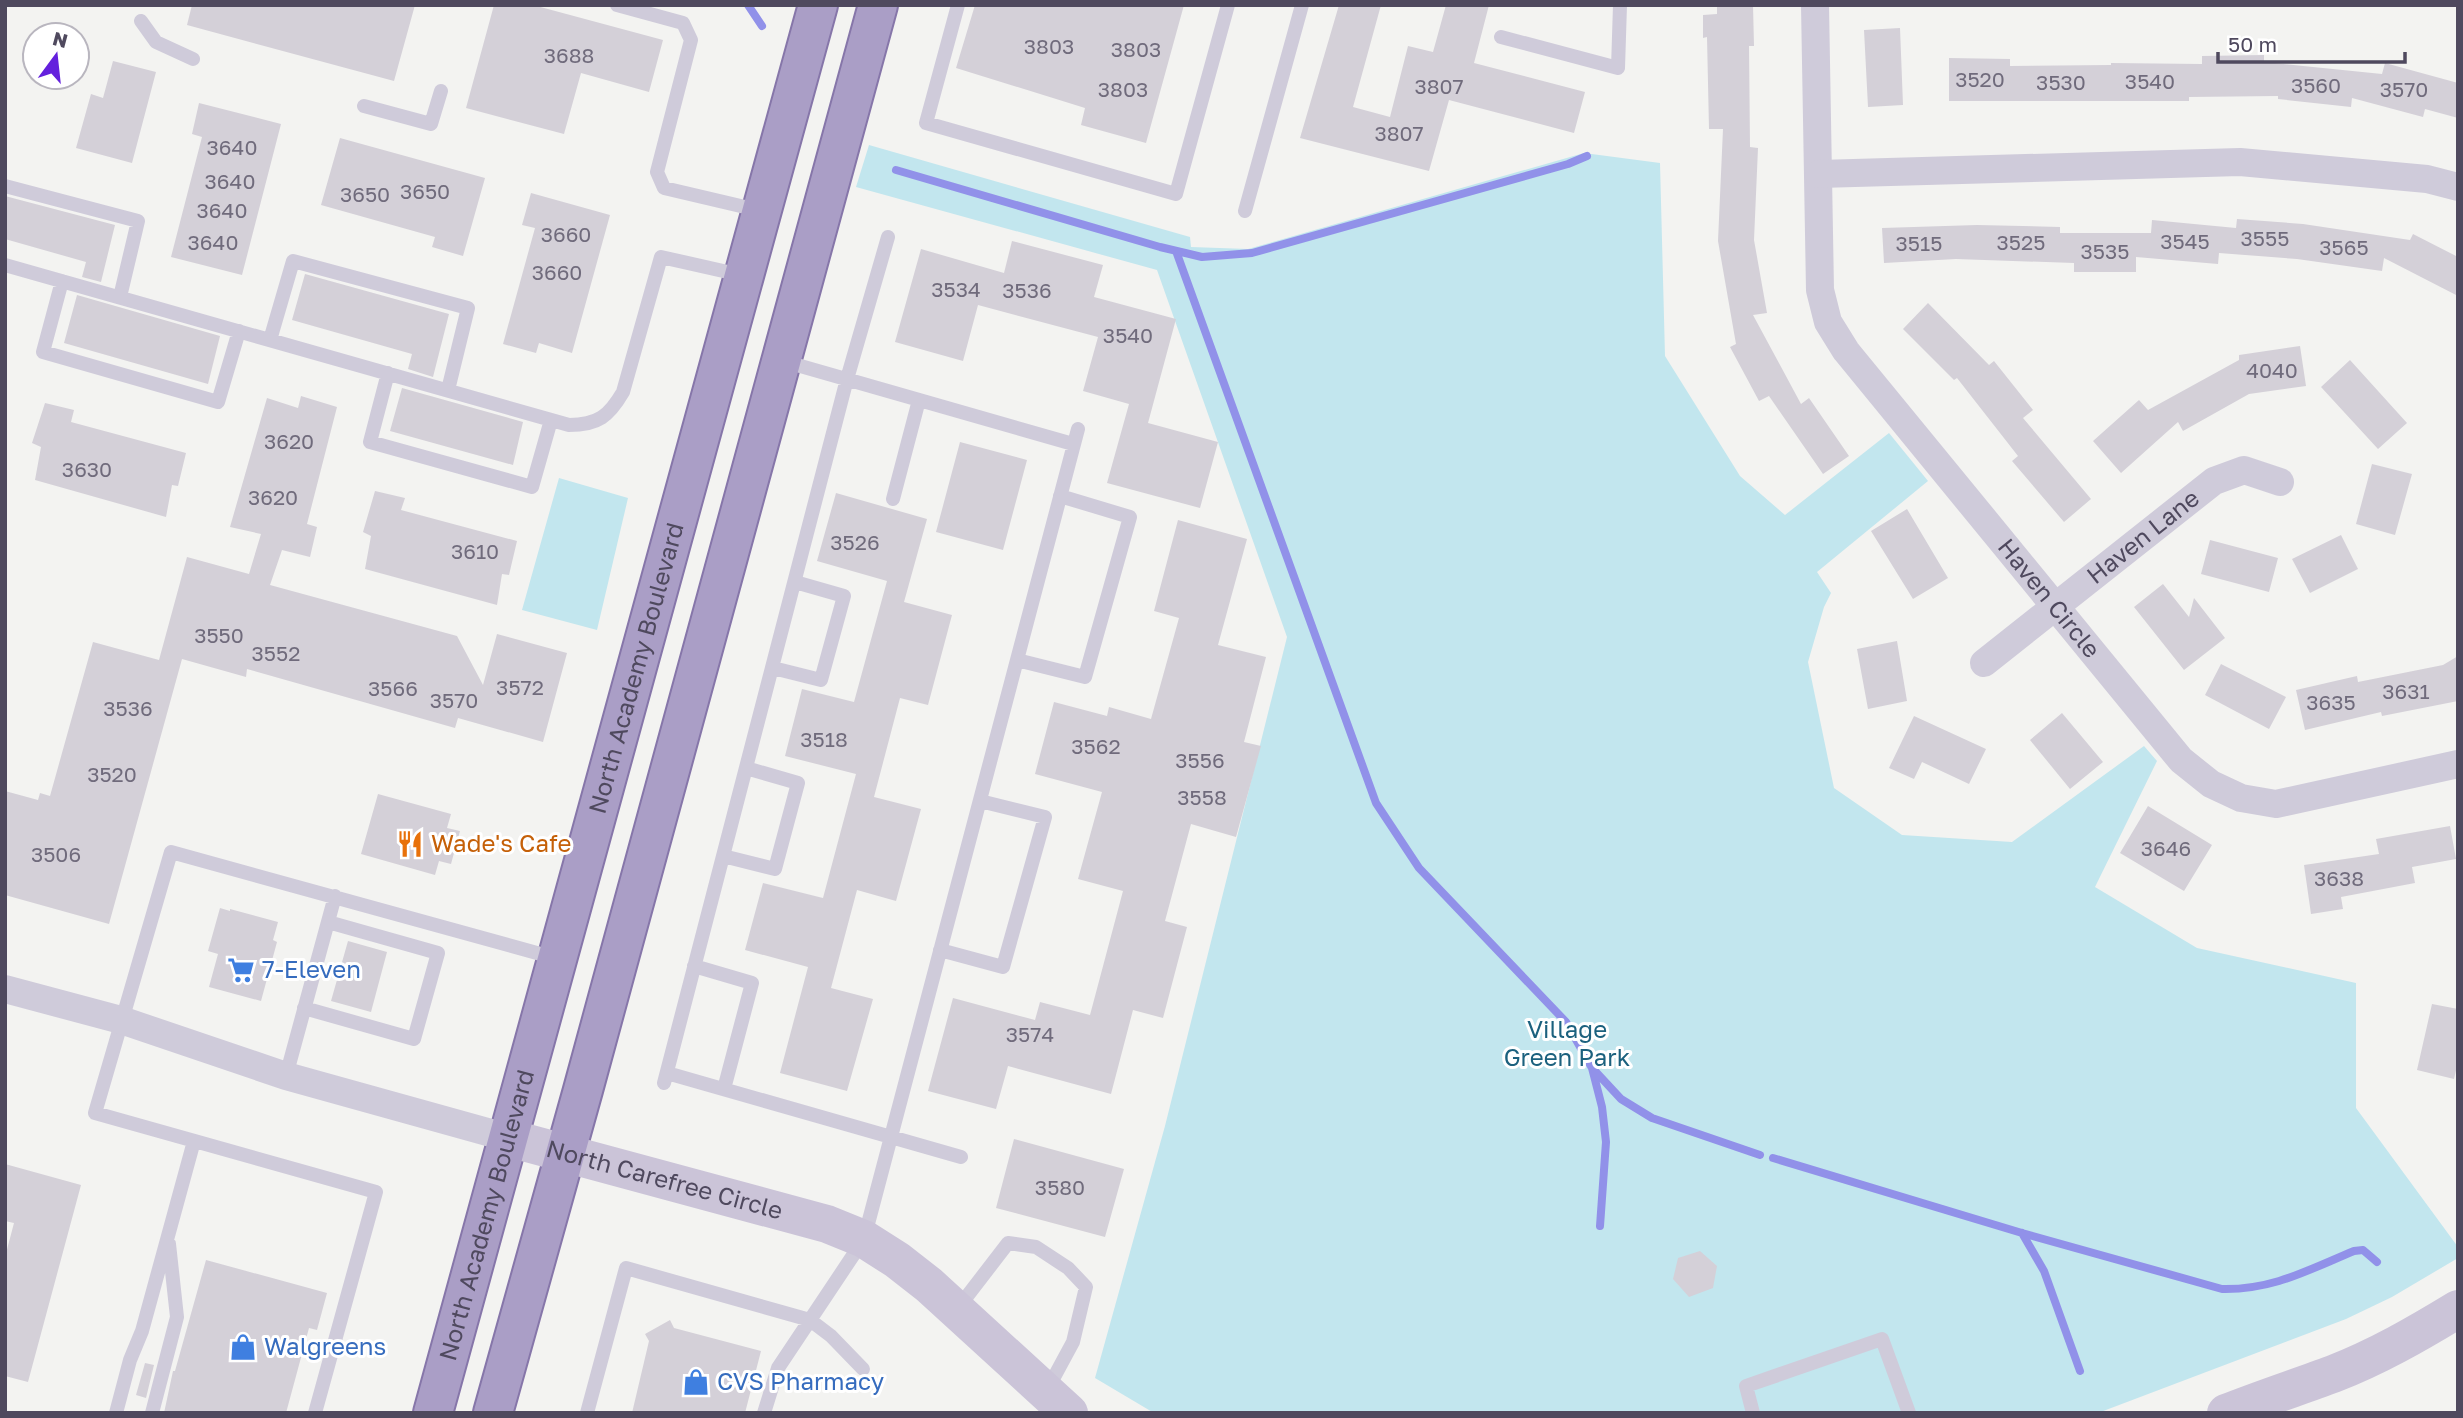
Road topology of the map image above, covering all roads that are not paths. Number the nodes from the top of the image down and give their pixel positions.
1 (617, 5) edge
2 (818, 5) edge
3 (878, 5) edge
4 (958, 5) edge
5 (1228, 5) edge
6 (1302, 5) edge
7 (1619, 5) edge
8 (1815, 5) edge
9 (141, 21) dead end
10 (1501, 37) dead end
11 (193, 59) dead end
12 (441, 91) dead end
13 (364, 106) dead end
14 (1819, 174) junction
15 (5, 186) edge
16 (2458, 187) edge
17 (1245, 211) dead end
18 (763, 212) junction
19 (888, 237) dead end
20 (5, 265) edge
21 (745, 276) junction
22 (62, 281) junction
23 (120, 298) junction
24 (239, 331) junction
25 (270, 340) junction
26 (782, 361) junction
27 (388, 373) junction
28 (847, 379) junction
29 (448, 390) junction
30 (919, 400) junction
31 (551, 419) junction
32 (1078, 429) dead end
33 (1073, 444) junction
34 (2280, 482) dead end
35 (1060, 496) junction
36 (893, 499) dead end
37 (795, 582) junction
38 (2057, 606) junction
39 (1017, 660) junction
40 (1984, 663) dead end
41 (774, 667) junction
42 (2458, 764) edge
43 (746, 768) junction
44 (980, 800) junction
45 (723, 856) junction
46 (335, 896) junction
47 (328, 922) junction
48 (445, 927) junction
49 (940, 950) junction
50 (438, 953) junction
51 (558, 959) junction
52 (694, 967) junction
53 (5, 989) edge
54 (304, 1008) junction
55 (121, 1020) junction
56 (286, 1076) junction
57 (724, 1089) junction
58 (891, 1136) junction
59 (509, 1138) junction
60 (194, 1141) junction
61 (566, 1155) junction
62 (961, 1157) dead end
63 (168, 1236) junction
64 (864, 1239) junction
65 (2458, 1309) edge
66 (956, 1311) junction
67 (810, 1320) junction
68 (863, 1369) dead end
69 (1057, 1403) edge
70 (2232, 1412) edge
71 (116, 1413) edge
72 (152, 1413) edge
73 (315, 1413) edge
74 (433, 1413) edge
75 (493, 1413) edge
76 (587, 1413) edge
77 (764, 1413) edge
78 (1754, 1413) edge
79 (1909, 1413) edge

1 - 18 lane
2 - 18 highway, North Academy Boulevard
3 - 26 highway
4 - 5 lane
6 - 17 lane
7 - 10 lane
8 - 14 street, Haven Circle
9 - 11 lane
12 - 13 lane
14 - 16 street
14 - 38 street, Haven Circle
15 - 23 lane
18 - 21 highway, North Academy Boulevard
19 - 28 lane
20 - 22 lane
21 - 31 lane
21 - 51 highway, North Academy Boulevard
22 - 23 lane
22 - 24 lane
23 - 24 lane
24 - 25 lane
25 - 27 lane
25 - 29 lane
26 - 28 lane
26 - 61 highway
27 - 29 lane
27 - 31 lane
28 - 30 lane
28 - 37 lane
29 - 31 lane
30 - 33 lane
30 - 36 lane
32 - 33 lane
33 - 35 lane
34 - 38 street, Haven Lane
35 - 39 lane
35 - 39 lane
37 - 41 lane
37 - 41 lane
38 - 40 street, Haven Lane
38 - 42 street, Haven Circle
39 - 44 lane
41 - 43 lane
43 - 45 lane
43 - 45 lane
44 - 49 lane
44 - 49 lane
45 - 52 lane
46 - 47 lane
46 - 48 lane
46 - 55 lane
47 - 50 lane
47 - 54 lane
48 - 50 lane
48 - 51 lane
49 - 58 lane
50 - 54 lane
51 - 59 highway, North Academy Boulevard
52 - 57 lane
52 - 57 lane
53 - 55 street, North Carefree Circle
54 - 56 lane
55 - 56 street, North Carefree Circle
55 - 60 lane
56 - 59 street, North Carefree Circle
57 - 58 lane
58 - 62 lane
58 - 64 lane
59 - 61 main road, North Carefree Circle
59 - 74 highway, North Academy Boulevard
60 - 63 lane
60 - 73 lane
61 - 64 main road, North Carefree Circle
61 - 75 highway
63 - 71 lane
63 - 72 lane
64 - 66 main road, North Carefree Circle
64 - 67 lane
65 - 70 main road
66 - 69 main road, North Carefree Circle
66 - 69 lane
67 - 68 lane
67 - 76 lane
67 - 77 lane
78 - 79 lane

